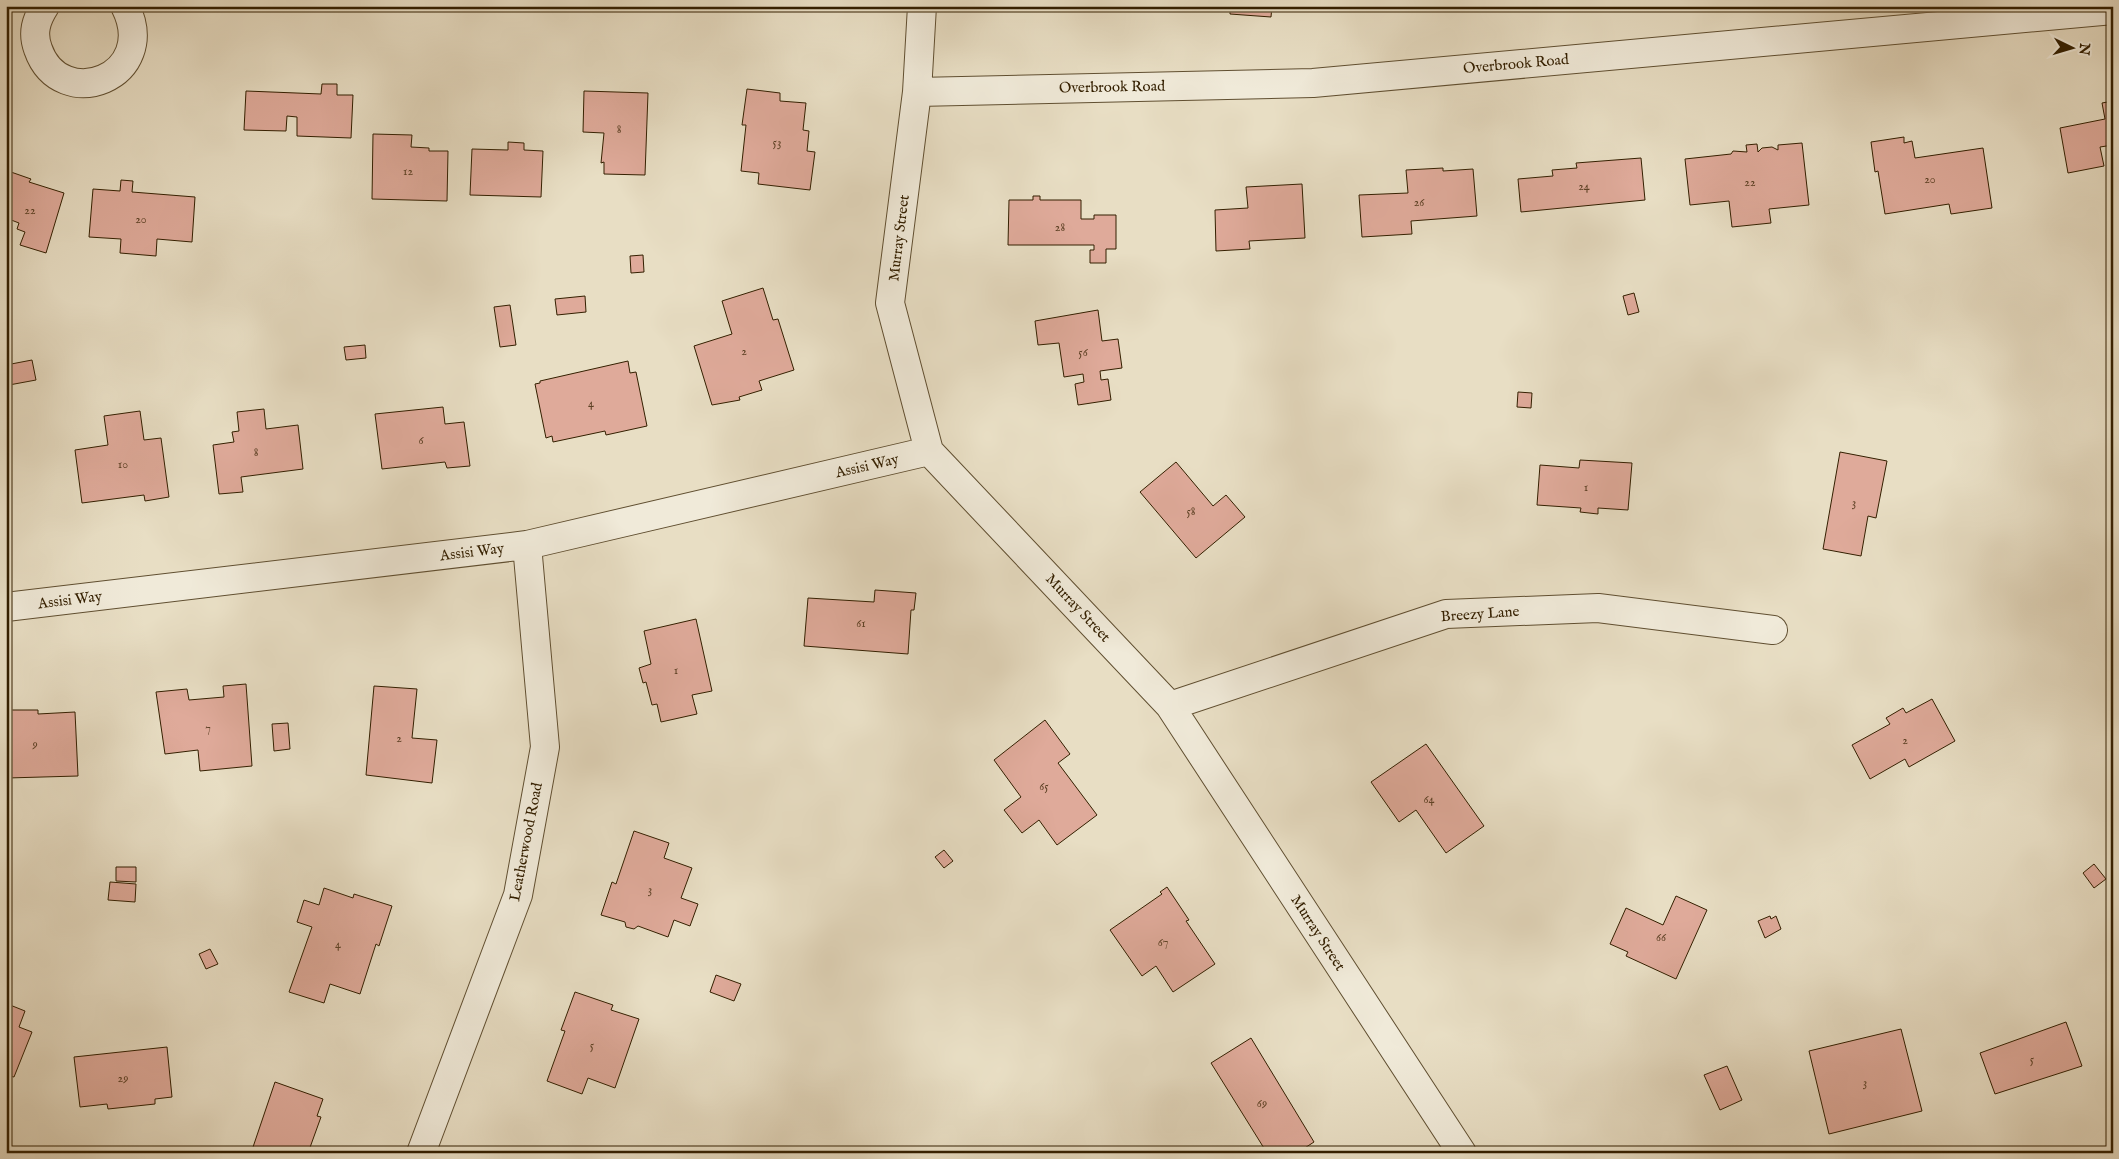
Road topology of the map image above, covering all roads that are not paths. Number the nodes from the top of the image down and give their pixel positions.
1 (45, 6) edge
2 (126, 6) edge
3 (922, 6) edge
4 (2113, 10) edge
5 (917, 92) junction
6 (929, 451) junction
7 (527, 545) junction
8 (6, 607) edge
9 (1773, 630) dead end
10 (1170, 706) junction
11 (421, 1153) edge
12 (1462, 1153) edge

1 - 2 street
3 - 5 street, Murray Street
4 - 5 street, Overbrook Road
5 - 6 street, Murray Street
6 - 7 street, Assisi Way
6 - 10 street, Murray Street
7 - 8 street, Assisi Way
7 - 11 street, Leatherwood Road
9 - 10 street, Breezy Lane
10 - 12 street, Murray Street

